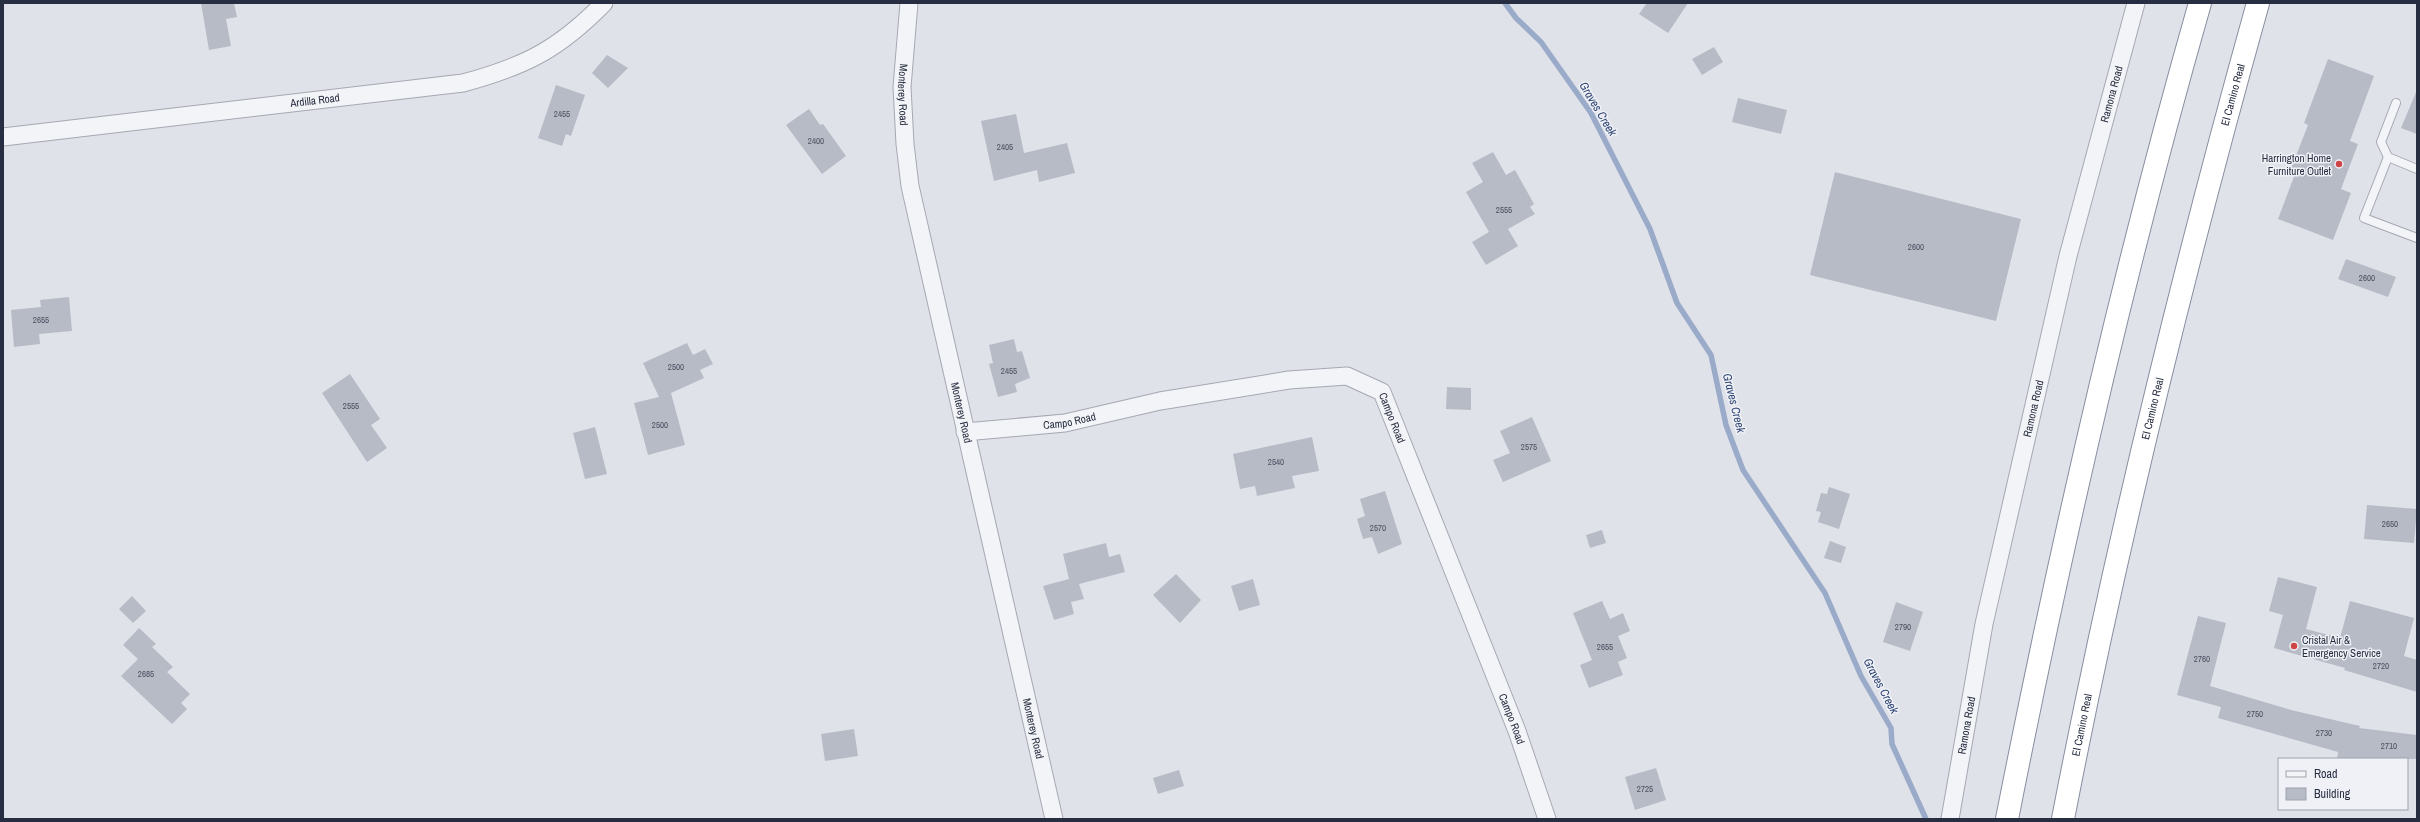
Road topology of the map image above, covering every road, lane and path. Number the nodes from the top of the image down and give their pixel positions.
1 (604, 3) edge
2 (909, 3) edge
3 (2136, 3) edge
4 (2200, 3) edge
5 (2258, 3) edge
6 (2396, 103) dead end
7 (3, 137) edge
8 (2388, 157) junction
9 (2417, 169) edge
10 (2417, 238) edge
11 (965, 432) junction
12 (1054, 819) edge
13 (1547, 819) edge
14 (1950, 819) edge
15 (2007, 819) edge
16 (2063, 819) edge

1 - 7 street, Ardilla Road
2 - 11 street, Monterey Road
3 - 14 street, Ramona Road
4 - 15 highway
5 - 16 highway, El Camino Real
6 - 8 lane
8 - 9 lane
8 - 10 lane
11 - 12 street, Monterey Road
11 - 13 street, Campo Road

